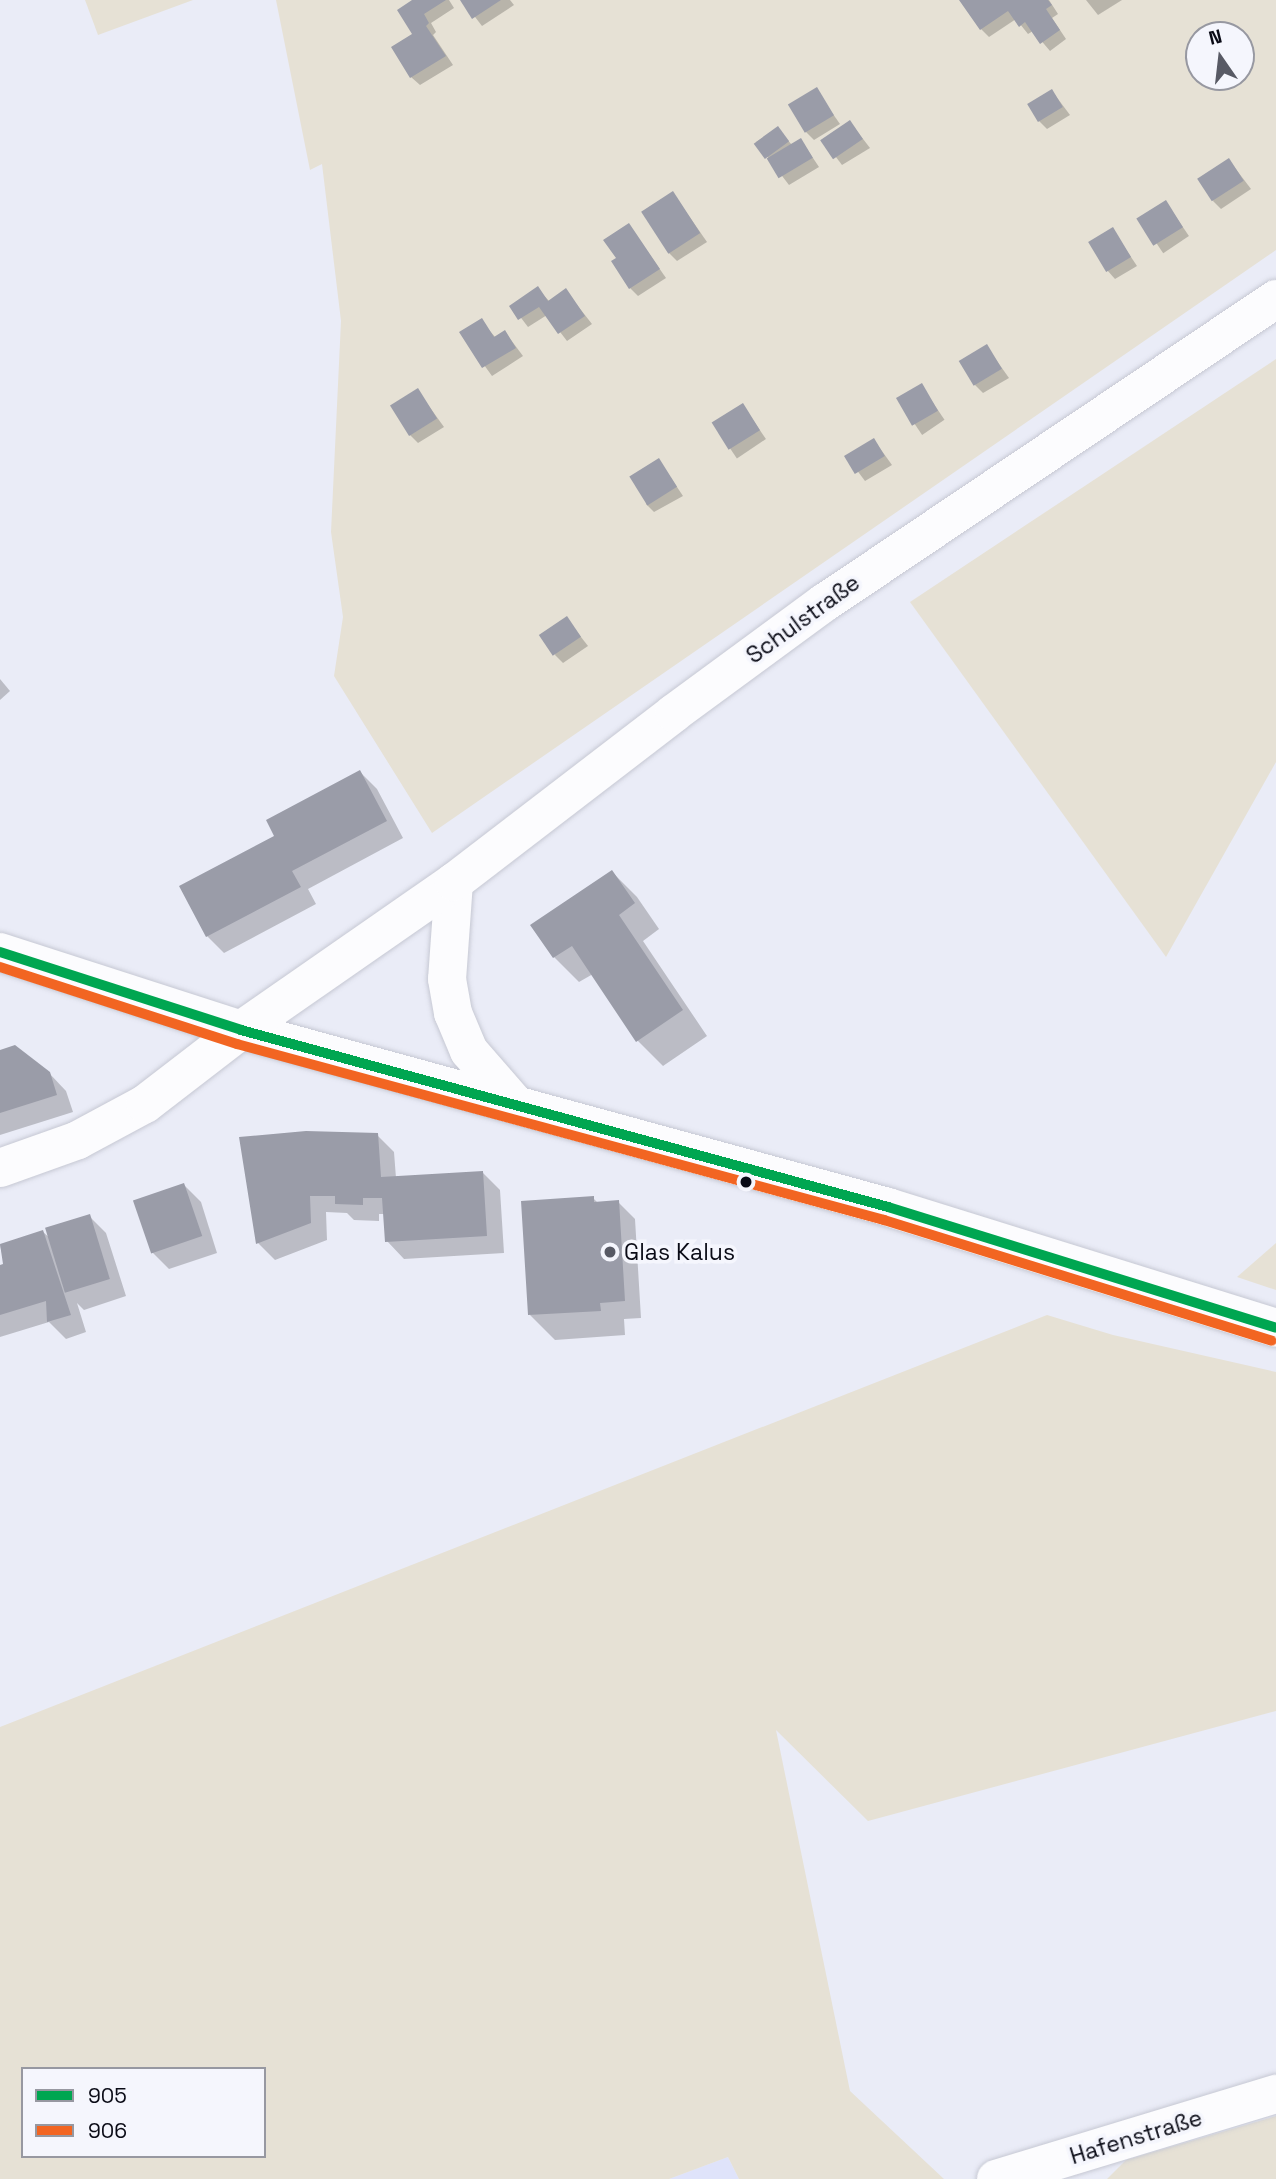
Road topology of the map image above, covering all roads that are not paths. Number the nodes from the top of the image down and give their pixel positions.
1 (1276, 299) edge
2 (454, 882) junction
3 (0, 952) edge
4 (240, 1030) junction
5 (516, 1105) junction
6 (0, 1168) edge
7 (1276, 1328) edge
8 (1276, 2094) edge
9 (996, 2179) edge

1 - 2 street, Schulstraße
2 - 4 street, Schulstraße
2 - 5 street
3 - 4 street
4 - 5 street
4 - 6 street, Schulstraße
5 - 7 street
8 - 9 street, Hafenstraße

